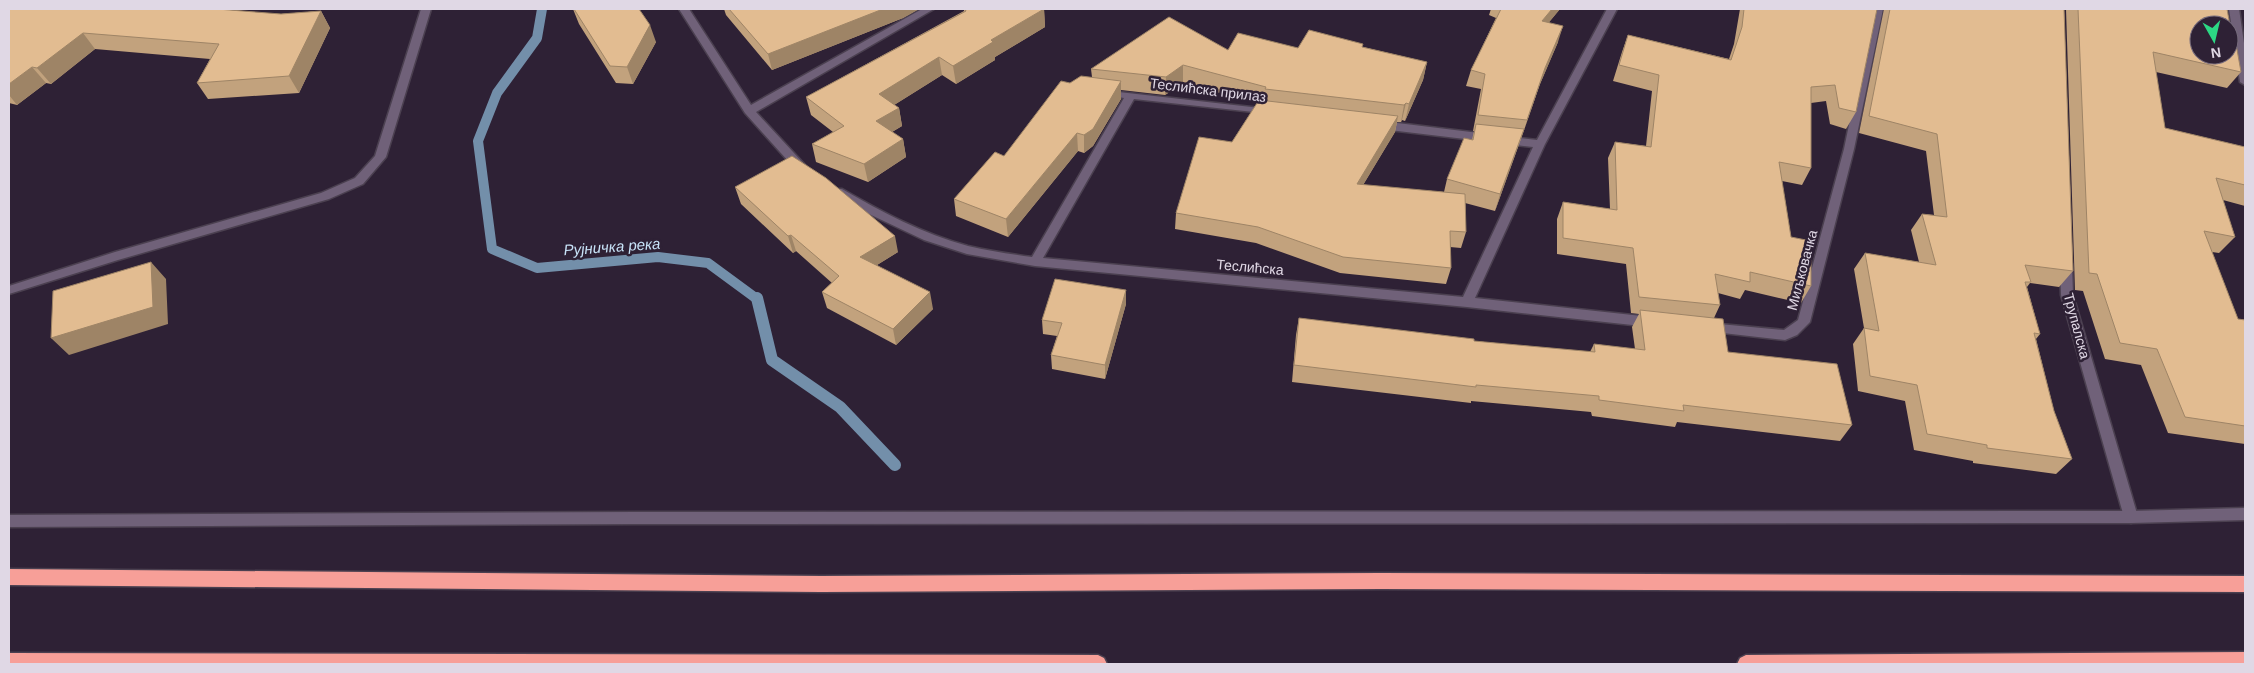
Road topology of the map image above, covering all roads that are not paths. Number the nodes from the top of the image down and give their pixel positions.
1 (426, 9) edge
2 (684, 9) edge
3 (929, 9) edge
4 (1612, 9) edge
5 (1878, 9) edge
6 (2234, 9) edge
7 (2245, 82) edge
8 (1091, 90) edge
9 (1130, 96) junction
10 (749, 111) junction
11 (1276, 113) edge
12 (1374, 124) edge
13 (1540, 144) junction
14 (811, 175) edge
15 (831, 188) edge
16 (2066, 255) edge
17 (1035, 262) junction
18 (9, 290) edge
19 (1467, 302) junction
20 (1666, 323) edge
21 (1695, 326) edge
22 (2245, 514) edge
23 (2131, 517) junction
24 (9, 521) edge
25 (9, 577) edge
26 (2245, 584) edge
27 (9, 660) edge
28 (2245, 660) edge
29 (1098, 664) edge
30 (1746, 664) edge

1 - 18 street
2 - 10 street
3 - 10 street
4 - 13 street
5 - 21 street, Миљковачка
6 - 7 street
8 - 9 street, Теслићска прилаз
9 - 11 street, Теслићска прилаз
9 - 17 street
10 - 14 street
12 - 13 street
13 - 19 street
15 - 17 street, Теслићска
16 - 23 street, Трупалска
17 - 19 street, Теслићска
19 - 20 street
22 - 23 street
23 - 24 street
25 - 26 highway
27 - 29 highway
28 - 30 highway

